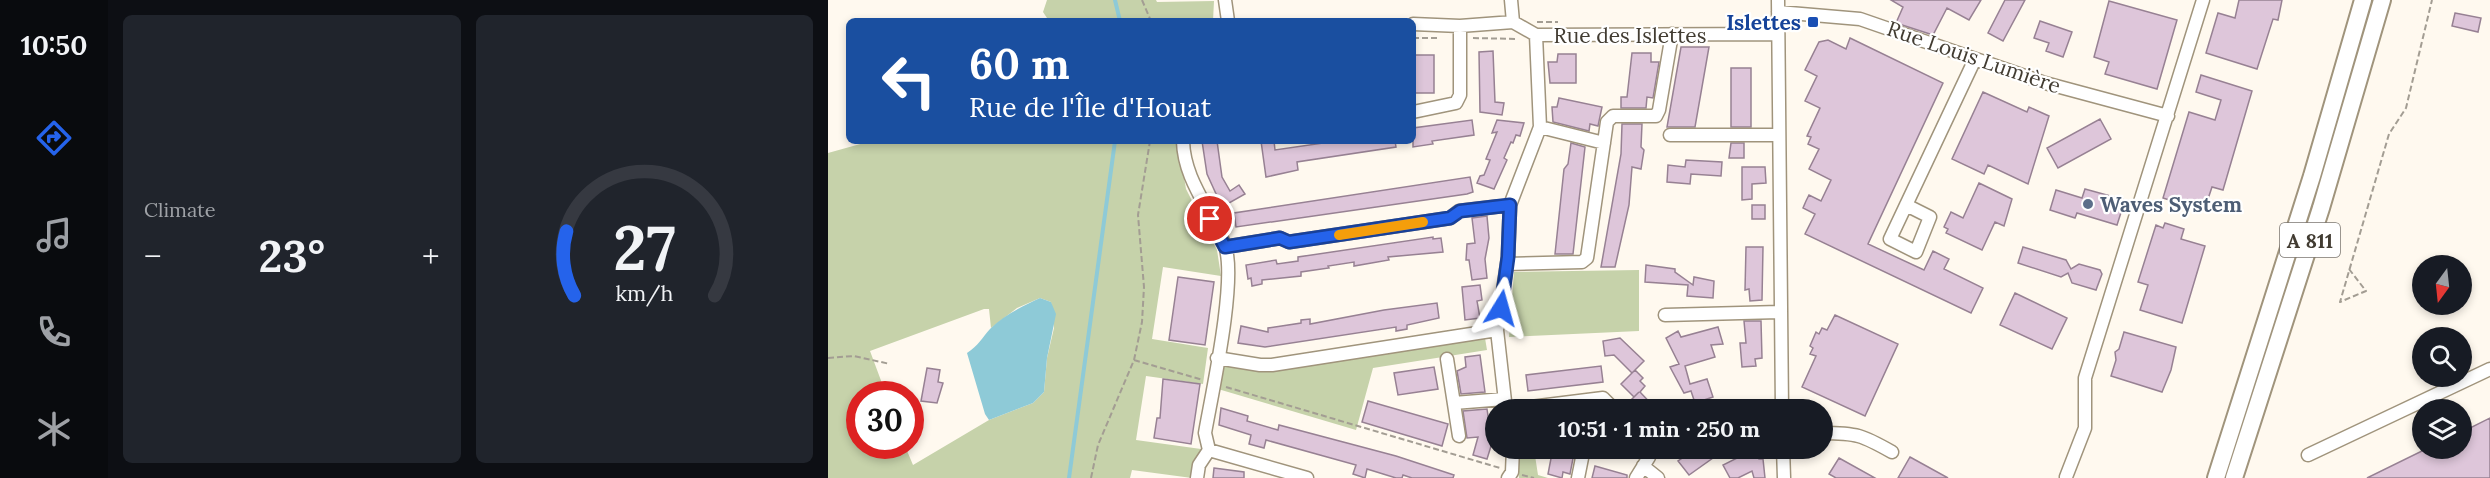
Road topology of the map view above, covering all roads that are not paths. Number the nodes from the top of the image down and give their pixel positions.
1 (1225, 0) edge
2 (1511, 0) edge
3 (2203, 0) edge
4 (2363, 0) edge
5 (2382, 0) edge
6 (1778, 6) edge
7 (1228, 18) edge
8 (1513, 22) junction
9 (1416, 24) edge
10 (1460, 26) junction
11 (1672, 34) junction
12 (1778, 34) junction
13 (1536, 35) junction
14 (1975, 59) junction
15 (1416, 110) edge
16 (2168, 116) junction
17 (1540, 127) junction
18 (1670, 135) dead end
19 (1778, 135) junction
20 (1604, 143) junction
21 (1183, 144) edge
22 (1510, 205) junction
23 (1906, 205) dead end
24 (1225, 247) junction
25 (1507, 264) junction
26 (1779, 312) junction
27 (1665, 315) dead end
28 (1497, 330) junction
29 (1217, 358) junction
30 (1447, 359) dead end
31 (2490, 369) edge
32 (1505, 399) edge
33 (1782, 399) edge
34 (1454, 403) junction
35 (1485, 405) edge
36 (1833, 433) edge
37 (1459, 436) dead end
38 (1209, 450) junction
39 (1892, 452) dead end
40 (2308, 455) dead end
41 (1512, 459) edge
42 (1582, 459) edge
43 (1648, 459) edge
44 (1783, 459) edge
45 (1642, 466) junction
46 (1510, 475) edge
47 (2066, 477) edge
48 (1197, 478) edge
49 (1307, 478) edge
50 (1578, 478) edge
51 (1636, 478) edge
52 (1658, 478) edge
53 (1784, 478) edge
54 (2216, 478) edge
55 (2234, 478) edge
56 (2245, 478) edge

1 - 7 street
2 - 8 street
3 - 16 street
4 - 54 highway, A 811
5 - 55 highway, A 811
5 - 56 highway
6 - 12 street
6 - 14 street, Rue Louis Lumière
8 - 10 street
8 - 13 street, Rue des Islettes
9 - 10 street
10 - 15 street
11 - 12 street, Rue des Islettes
11 - 13 street, Rue des Islettes
11 - 20 street
12 - 19 street
13 - 17 street
14 - 16 street, Rue Louis Lumière
14 - 23 street
16 - 47 street
17 - 20 street
17 - 22 street
18 - 19 street
19 - 26 street
20 - 25 street
21 - 24 street
22 - 24 street
22 - 25 street
24 - 29 street
25 - 28 street
26 - 27 street
26 - 33 street
28 - 29 street
28 - 32 street
29 - 38 street
30 - 34 street
31 - 40 street
34 - 35 street
34 - 37 street
36 - 39 street
38 - 48 street
38 - 49 street
41 - 46 street
42 - 50 street
43 - 45 street
44 - 53 street
45 - 51 street
45 - 52 street

